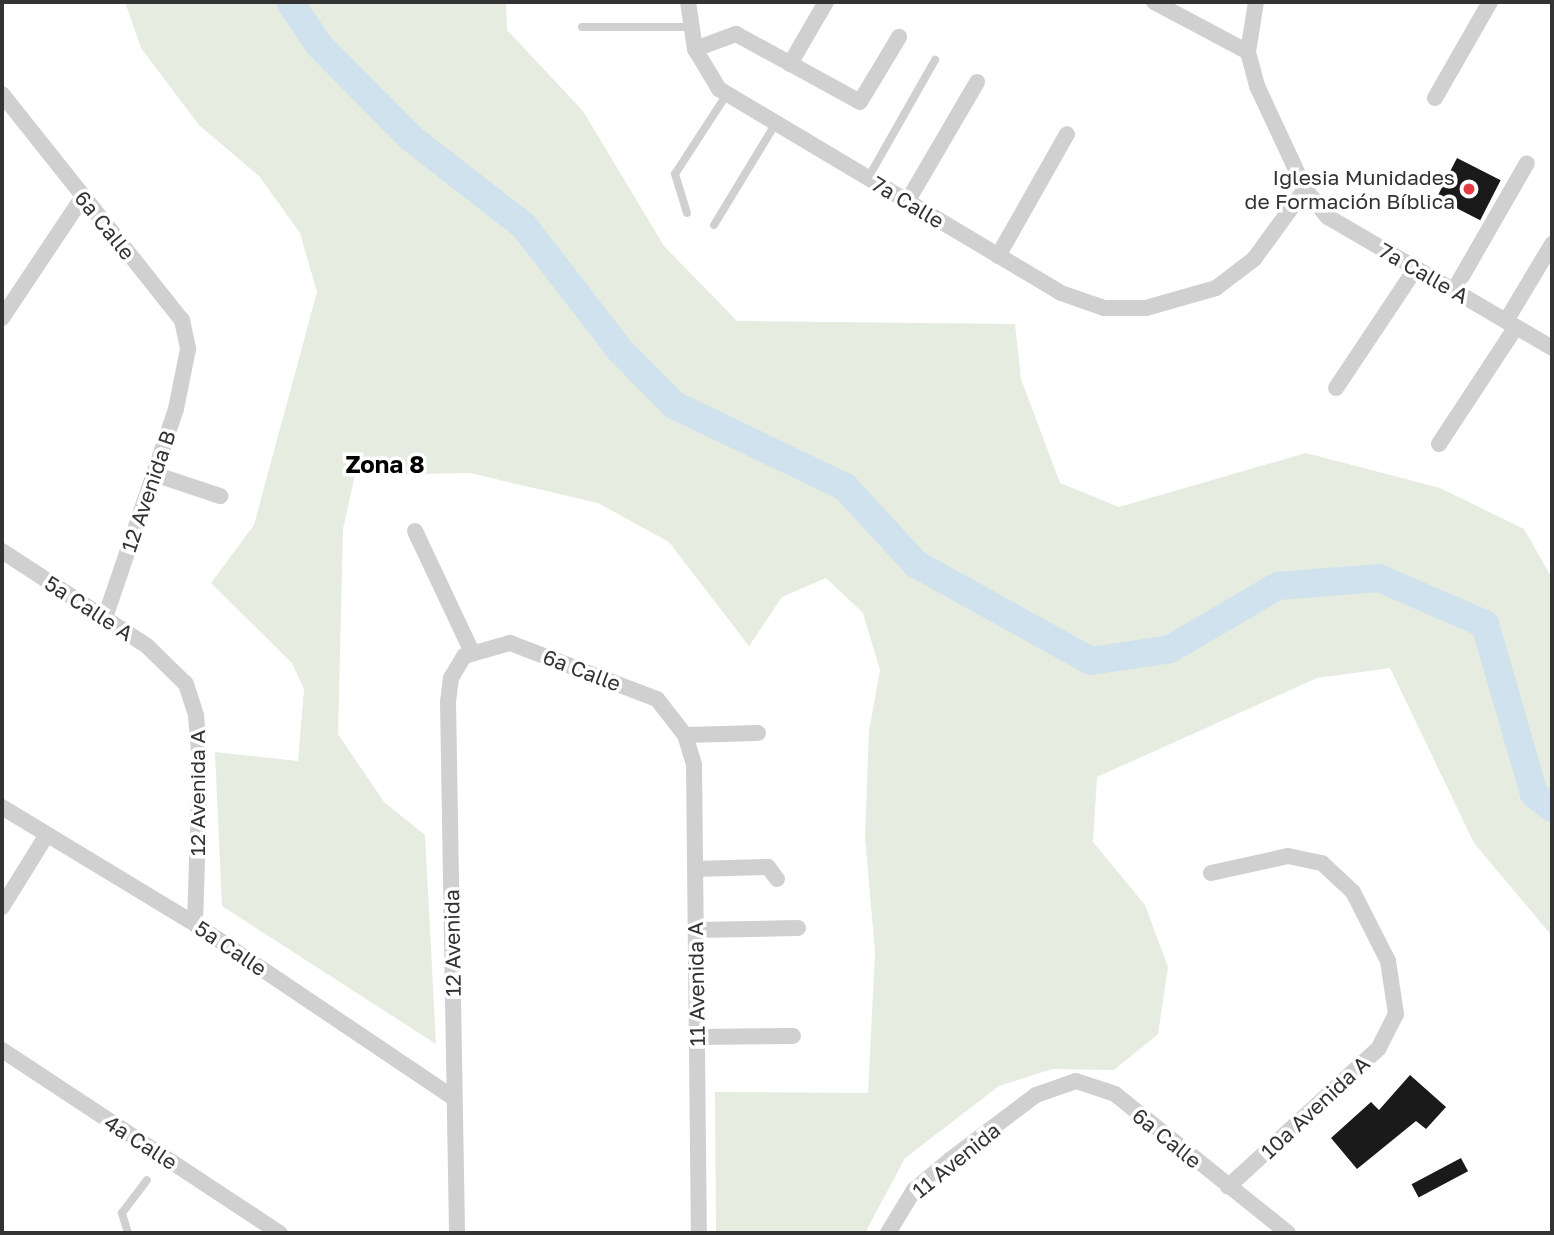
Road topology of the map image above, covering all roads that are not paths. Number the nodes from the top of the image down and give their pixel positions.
1 (688, 2) edge
2 (826, 2) edge
3 (1154, 2) edge
4 (1256, 2) edge
5 (1490, 2) edge
6 (582, 27) dead end
7 (691, 27) junction
8 (899, 37) dead end
9 (695, 50) junction
10 (1248, 52) junction
11 (934, 60) dead end
12 (790, 64) junction
13 (977, 82) dead end
14 (2, 94) edge
15 (727, 94) junction
16 (1435, 98) dead end
17 (776, 123) junction
18 (1067, 134) dead end
19 (1527, 163) dead end
20 (868, 178) junction
21 (1305, 188) junction
22 (82, 198) junction
23 (907, 202) junction
24 (687, 213) dead end
25 (714, 225) dead end
26 (1552, 244) edge
27 (998, 256) junction
28 (1416, 268) junction
29 (1454, 290) junction
30 (2, 318) edge
31 (1511, 324) junction
32 (1552, 348) edge
33 (188, 363) joint
34 (1336, 388) dead end
35 (1439, 444) dead end
36 (154, 474) junction
37 (220, 496) dead end
38 (415, 531) dead end
39 (2, 551) edge
40 (105, 618) junction
41 (468, 653) junction
42 (173, 668) joint
43 (758, 733) dead end
44 (685, 735) junction
45 (2, 807) edge
46 (46, 835) junction
47 (695, 869) junction
48 (1211, 873) dead end
49 (777, 878) dead end
50 (2, 906) edge
51 (195, 924) junction
52 (798, 928) dead end
53 (695, 930) junction
54 (793, 1036) dead end
55 (696, 1037) junction
56 (2, 1050) edge
57 (1035, 1095) joint
58 (454, 1098) junction
59 (147, 1180) dead end
60 (1228, 1187) junction
61 (128, 1233) edge
62 (280, 1233) edge
63 (457, 1233) edge
64 (699, 1233) edge
65 (888, 1233) edge
66 (1287, 1233) edge

1 - 7 street
2 - 12 street
3 - 10 street
4 - 10 street
5 - 16 street
6 - 7 lane
7 - 9 street
8 - 12 street
9 - 12 street
9 - 15 street, 7a Calle
10 - 21 street
11 - 20 lane
13 - 23 street
14 - 22 street, 6a Calle
15 - 17 street, 7a Calle
15 - 24 lane
17 - 20 street, 7a Calle
17 - 25 lane
18 - 27 street
19 - 29 street
20 - 23 street, 7a Calle
21 - 27 street, 7a Calle
21 - 28 street, 7a Calle A
22 - 30 street
22 - 33 street, 6a Calle
23 - 27 street, 7a Calle
26 - 31 street
28 - 29 street, 7a Calle A
28 - 34 street
29 - 31 street, 7a Calle A
31 - 32 street, 7a Calle A
31 - 35 street
33 - 36 street, 12 Avenida B
36 - 37 street
36 - 40 street, 12 Avenida B
38 - 41 street
39 - 40 street, 5a Calle A
40 - 42 street, 5a Calle A
41 - 44 street, 6a Calle
41 - 58 street, 12 Avenida
42 - 51 street, 12 Avenida A
43 - 44 street
44 - 47 street, 11 Avenida A
45 - 46 street, 5a Calle
46 - 50 street
46 - 51 street, 5a Calle
47 - 49 street
47 - 53 street, 11 Avenida A
48 - 60 street, 10a Avenida A
51 - 58 street, 5a Calle
52 - 53 street
53 - 55 street, 11 Avenida A
54 - 55 street
55 - 64 street, 11 Avenida A
56 - 62 street, 4a Calle
57 - 60 street, 6a Calle
57 - 65 street, 11 Avenida
58 - 63 street, 12 Avenida
59 - 61 lane
60 - 66 street, 6a Calle

